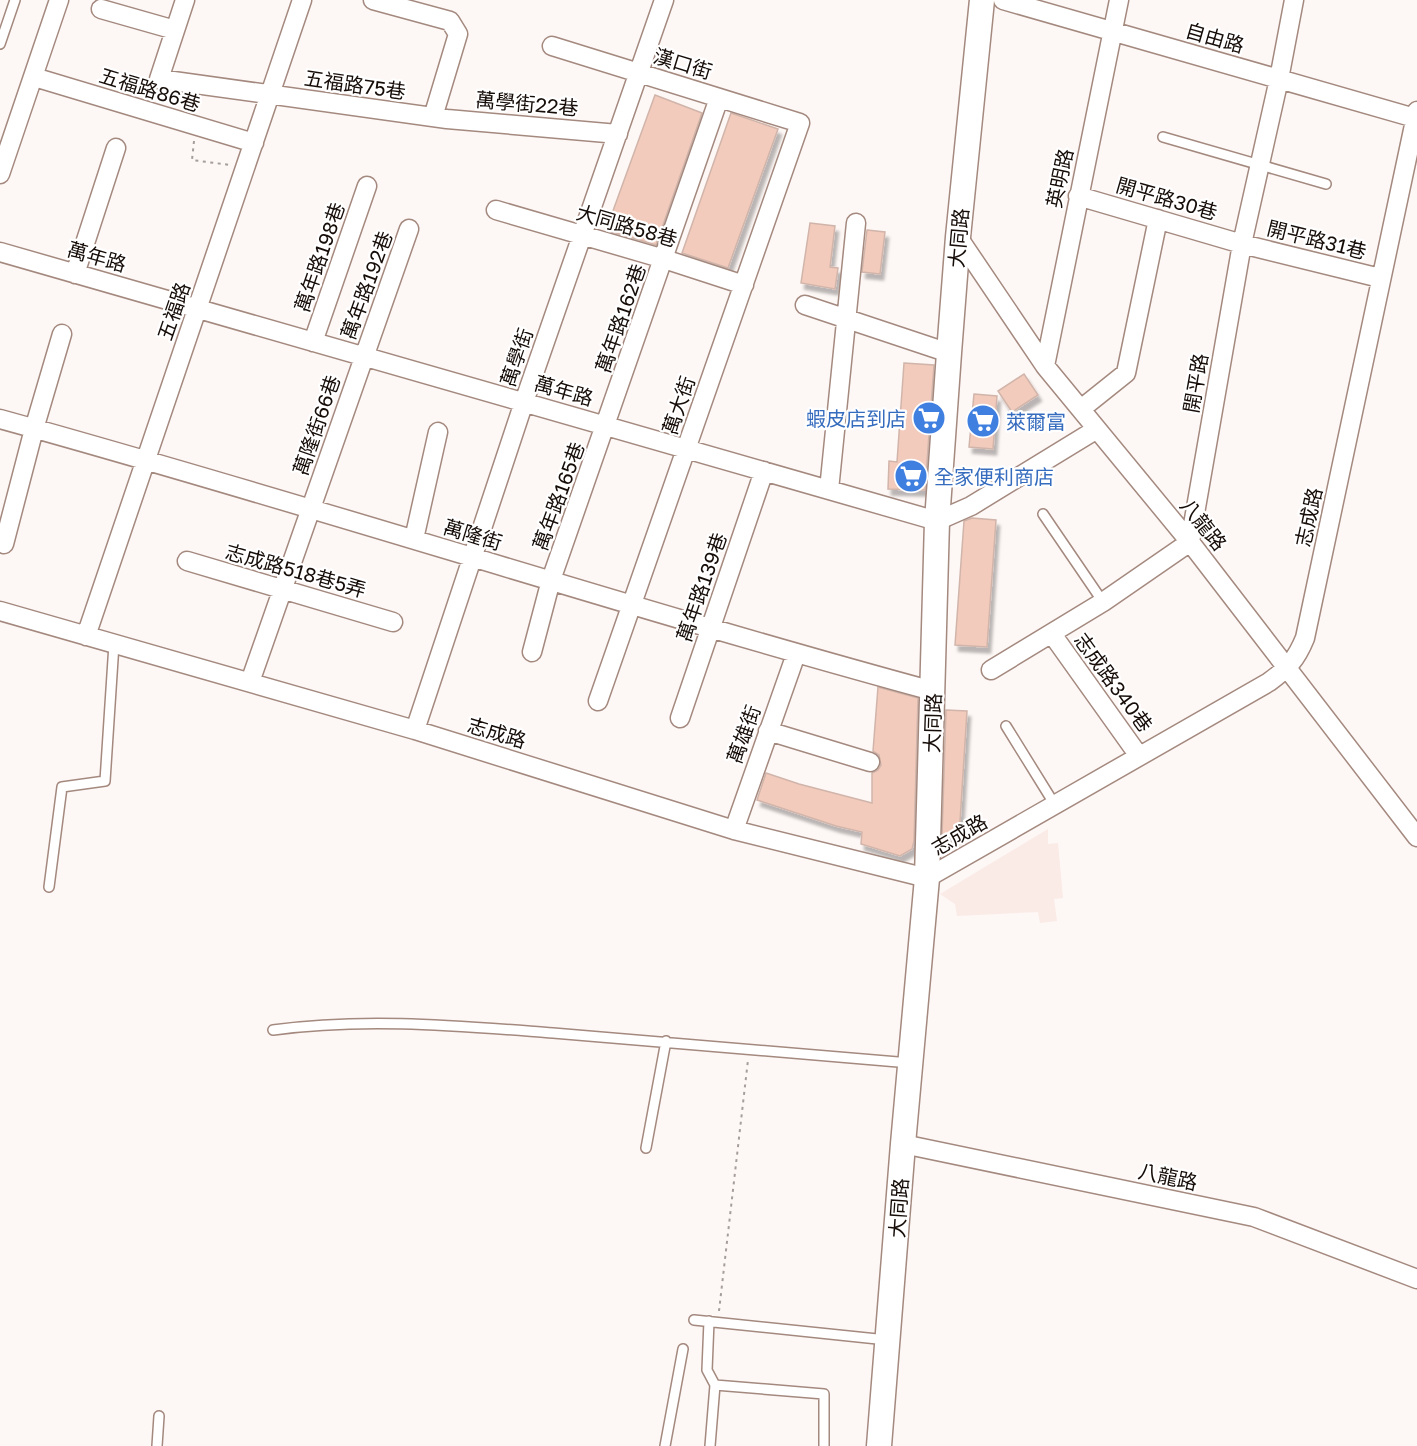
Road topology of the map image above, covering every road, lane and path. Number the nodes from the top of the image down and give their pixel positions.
1 (15, 0) edge
2 (59, 0) edge
3 (185, 0) edge
4 (302, 0) edge
5 (373, 0) edge
6 (664, 0) edge
7 (982, 0) edge
8 (1003, 0) edge
9 (1119, 0) edge
10 (1294, 0) edge
11 (101, 9) dead end
12 (176, 30) junction
13 (1113, 31) junction
14 (0, 44) edge
15 (552, 46) dead end
16 (639, 73) junction
17 (34, 77) junction
18 (1279, 79) junction
19 (270, 94) junction
20 (719, 98) junction
21 (1416, 114) edge
22 (433, 117) junction
23 (800, 123) joint
24 (195, 126) junction
25 (618, 134) junction
26 (1163, 137) dead end
27 (254, 143) junction
28 (116, 148) dead end
29 (1260, 165) junction
30 (245, 168) junction
31 (0, 174) edge
32 (1326, 183) dead end
33 (366, 186) dead end
34 (1078, 196) junction
35 (496, 210) dead end
36 (1158, 219) junction
37 (856, 224) dead end
38 (409, 229) dead end
39 (582, 236) junction
40 (958, 237) junction
41 (1242, 244) junction
42 (0, 252) edge
43 (664, 259) junction
44 (75, 274) junction
45 (1380, 278) junction
46 (744, 285) junction
47 (805, 305) dead end
48 (197, 309) junction
49 (846, 319) junction
50 (62, 334) dead end
51 (313, 342) junction
52 (950, 352) junction
53 (364, 356) junction
54 (1045, 366) junction
55 (524, 402) junction
56 (1081, 409) junction
57 (0, 419) edge
58 (606, 426) junction
59 (34, 429) junction
60 (1098, 429) junction
61 (438, 432) dead end
62 (687, 449) junction
63 (146, 459) junction
64 (764, 471) junction
65 (829, 490) junction
66 (311, 508) junction
67 (1043, 514) dead end
68 (938, 521) junction
69 (414, 539) junction
70 (1190, 542) junction
71 (4, 544) dead end
72 (473, 557) junction
73 (187, 561) dead end
74 (551, 580) junction
75 (283, 589) junction
76 (1103, 602) junction
77 (631, 604) junction
78 (0, 611) edge
79 (393, 622) dead end
80 (710, 628) junction
81 (1052, 634) junction
82 (86, 636) junction
83 (114, 644) junction
84 (532, 652) dead end
85 (796, 654) junction
86 (1288, 668) junction
87 (991, 670) dead end
88 (250, 682) junction
89 (933, 691) junction
90 (598, 701) dead end
91 (680, 718) dead end
92 (1006, 726) dead end
93 (415, 730) junction
94 (768, 731) junction
95 (1139, 756) junction
96 (870, 762) dead end
97 (1055, 805) junction
98 (734, 830) junction
99 (1417, 837) edge
100 (927, 878) junction
101 (49, 887) dead end
102 (273, 1030) dead end
103 (666, 1041) junction
104 (749, 1048) junction
105 (910, 1063) junction
106 (903, 1144) junction
107 (646, 1148) dead end
108 (1417, 1279) edge
109 (694, 1320) dead end
110 (713, 1322) junction
111 (887, 1340) junction
112 (683, 1349) dead end
113 (715, 1385) junction
114 (159, 1416) dead end
115 (157, 1446) edge
116 (665, 1446) edge
117 (710, 1446) edge
118 (824, 1446) edge
119 (879, 1446) edge

1 - 14 lane
2 - 17 street
3 - 12 street
4 - 19 street, 五福路
5 - 22 street
6 - 16 street, 萬學街
7 - 40 main road, 大同路
8 - 13 street, 自由路
9 - 13 street, 英明路
10 - 18 street, 開平路
11 - 12 street
12 - 19 street, 五福路75巷
13 - 18 street, 自由路
13 - 34 street, 英明路
15 - 16 street, 漢口街
16 - 20 street, 漢口街
16 - 25 street, 萬學街
17 - 24 street, 五福路86巷
17 - 31 street
18 - 21 street, 自由路
18 - 29 street, 開平路
19 - 22 street, 五福路75巷
19 - 27 street, 五福路
20 - 23 street, 漢口街
20 - 43 street, 萬年路162巷
21 - 45 street, 志成路
22 - 25 street, 萬學街22巷
23 - 46 street, 萬大街
24 - 27 street, 五福路86巷
24 - 30 path
25 - 39 street, 萬學街
26 - 29 lane
27 - 30 street, 五福路
28 - 44 street
29 - 32 lane
29 - 41 street, 開平路
30 - 48 street, 五福路
33 - 51 street, 萬年路198巷
34 - 36 street, 開平路30巷
34 - 54 street, 英明路
35 - 39 street, 大同路58巷
36 - 41 street, 開平路30巷
36 - 56 street
37 - 49 street
38 - 53 street, 萬年路192巷
39 - 43 street, 大同路58巷
39 - 55 street, 萬學街
40 - 52 main road, 大同路
40 - 54 street, 八龍路
41 - 45 street, 開平路31巷
41 - 70 street, 開平路
42 - 44 street, 萬年路
43 - 46 street, 大同路58巷
43 - 58 street, 萬年路162巷
44 - 48 street, 萬年路
45 - 86 street, 志成路
46 - 62 street, 萬大街
47 - 49 street
48 - 51 street, 萬年路
48 - 63 street, 五福路
49 - 52 street
49 - 65 street
50 - 59 street
51 - 53 street, 萬年路
52 - 68 main road, 大同路
53 - 55 street, 萬年路
53 - 66 street, 萬隆街66巷
54 - 56 street, 八龍路
55 - 58 street, 萬年路
55 - 72 street, 萬學街
56 - 60 street, 八龍路
57 - 59 street, 萬隆街
58 - 62 street, 萬年路
58 - 74 street, 萬年路165巷
59 - 63 street, 萬隆街
59 - 71 street
60 - 68 street
60 - 70 street, 八龍路
61 - 69 street
62 - 64 street, 萬年路
62 - 77 street, 萬大街
63 - 66 street, 萬隆街
63 - 82 street, 五福路
64 - 65 street, 萬年路
64 - 80 street, 萬年路139巷
65 - 68 street, 萬年路
66 - 69 street, 萬隆街
66 - 75 street, 萬隆街66巷
67 - 76 lane
68 - 89 main road, 大同路
69 - 72 street, 萬隆街
70 - 76 street
70 - 86 street, 八龍路
72 - 74 street, 萬隆街
72 - 93 street, 萬學街
73 - 75 street, 志成路518巷5弄
74 - 77 street, 萬隆街
74 - 84 street, 萬年路165巷
75 - 79 street, 志成路518巷5弄
75 - 88 street, 萬隆街66巷
76 - 81 street
77 - 80 street, 萬隆街
77 - 90 street, 萬大街
78 - 82 street, 志成路
80 - 85 street, 萬隆街
80 - 91 street, 萬年路139巷
81 - 87 street
81 - 95 street, 志成路340巷
82 - 83 street, 志成路
83 - 88 street, 志成路
83 - 101 lane
85 - 89 street, 萬隆街
85 - 94 street, 萬雄街
86 - 95 street, 志成路
86 - 99 street, 八龍路
88 - 93 street, 志成路
89 - 100 main road, 大同路
92 - 97 lane
93 - 98 street, 志成路
94 - 96 street
94 - 98 street, 萬雄街
95 - 97 street, 志成路
97 - 100 street, 志成路
98 - 100 street, 志成路
100 - 105 main road, 大同路
102 - 103 lane
103 - 104 lane
103 - 107 lane
104 - 105 lane
104 - 110 path
105 - 106 main road, 大同路
106 - 108 street, 八龍路
106 - 111 main road, 大同路
109 - 110 lane
110 - 111 lane
110 - 113 lane
111 - 119 main road, 大同路
112 - 116 lane
113 - 117 lane
113 - 118 lane
114 - 115 lane

